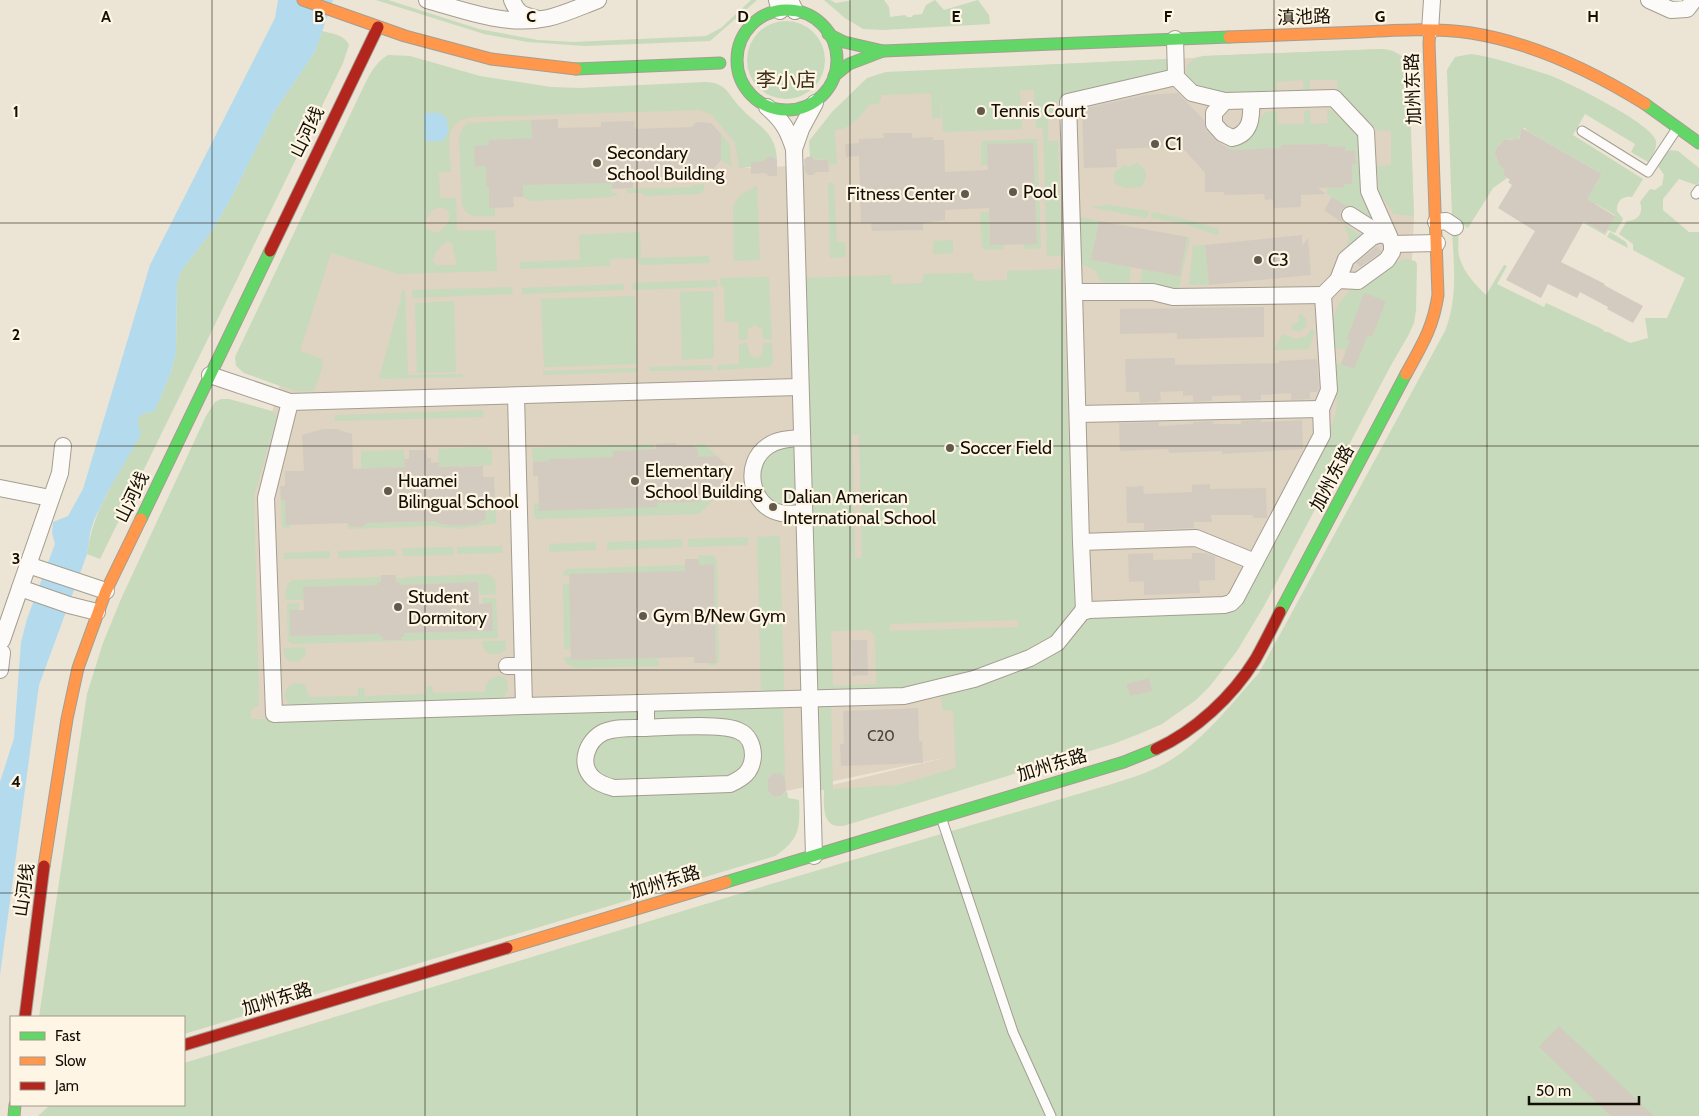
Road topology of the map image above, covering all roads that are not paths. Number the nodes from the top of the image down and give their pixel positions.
1 (302, 0) edge
2 (427, 0) edge
3 (510, 0) edge
4 (598, 0) edge
5 (1432, 0) edge
6 (1649, 0) edge
7 (1694, 0) edge
8 (786, 5) edge
9 (488, 17) junction
10 (542, 19) junction
11 (378, 27) junction
12 (1430, 31) junction
13 (828, 34) junction
14 (740, 40) junction
15 (1175, 40) junction
16 (883, 51) junction
17 (720, 63) junction
18 (834, 76) junction
19 (1176, 77) junction
20 (741, 80) junction
21 (1225, 101) junction
22 (1251, 101) junction
23 (815, 103) junction
24 (767, 107) junction
25 (1678, 127) junction
26 (1582, 131) dead end
27 (1699, 143) edge
28 (794, 150) junction
29 (1350, 215) dead end
30 (1436, 222) junction
31 (1455, 226) dead end
32 (1387, 238) junction
33 (1437, 243) junction
34 (1338, 280) junction
35 (1074, 292) junction
36 (1323, 295) junction
37 (210, 375) junction
38 (800, 387) junction
39 (516, 396) junction
40 (290, 402) junction
41 (1321, 409) junction
42 (1078, 414) junction
43 (802, 438) junction
44 (63, 446) dead end
45 (0, 488) edge
46 (50, 498) junction
47 (804, 513) junction
48 (1081, 542) junction
49 (1254, 562) junction
50 (28, 565) junction
51 (20, 588) junction
52 (106, 591) junction
53 (97, 612) junction
54 (1084, 612) junction
55 (0, 642) edge
56 (0, 652) edge
57 (0, 670) edge
58 (810, 699) junction
59 (646, 703) junction
60 (524, 706) junction
61 (646, 728) junction
62 (941, 817) junction
63 (814, 856) junction
64 (25, 1016) edge
65 (185, 1045) edge
66 (1051, 1116) edge

1 - 11 street
2 - 9 street
3 - 9 street
3 - 10 street
4 - 10 street
5 - 12 street
6 - 7 street
8 - 13 street
8 - 14 street
9 - 10 street
11 - 17 street
11 - 37 street, 山河线
12 - 15 street, 滇池路
12 - 25 street, 滇池路
12 - 30 street, 加州东路
13 - 16 street
13 - 18 street
14 - 17 street
14 - 20 street
15 - 16 street, 滇池路
15 - 19 street
16 - 18 street
17 - 20 street
18 - 23 street
19 - 21 street
19 - 35 street
20 - 24 street
21 - 22 street
21 - 22 street
22 - 32 street
23 - 24 street
23 - 28 street
24 - 28 street
25 - 26 lane
25 - 27 street, 滇池路
28 - 38 street
29 - 32 street
30 - 31 street
30 - 33 street, 加州东路
32 - 33 street
32 - 34 street
32 - 34 street
33 - 62 street, 加州东路
34 - 36 street
35 - 36 street
35 - 42 street
36 - 41 street
37 - 40 street
37 - 52 street, 山河线
38 - 39 street
38 - 43 street
39 - 40 street
39 - 60 street
40 - 60 street
41 - 42 street
41 - 49 street
42 - 48 street
43 - 47 street
43 - 47 street
44 - 46 street
45 - 46 street
46 - 50 street
47 - 58 street
48 - 49 street
48 - 54 street
49 - 54 street
50 - 51 street
50 - 52 street
51 - 53 street
51 - 55 street
52 - 53 street, 山河线
53 - 64 street, 山河线
54 - 58 street
56 - 57 street
58 - 59 street
58 - 63 street
59 - 60 street
59 - 61 street
61 - 61 street
62 - 63 street, 加州东路
62 - 66 lane
63 - 65 street, 加州东路

